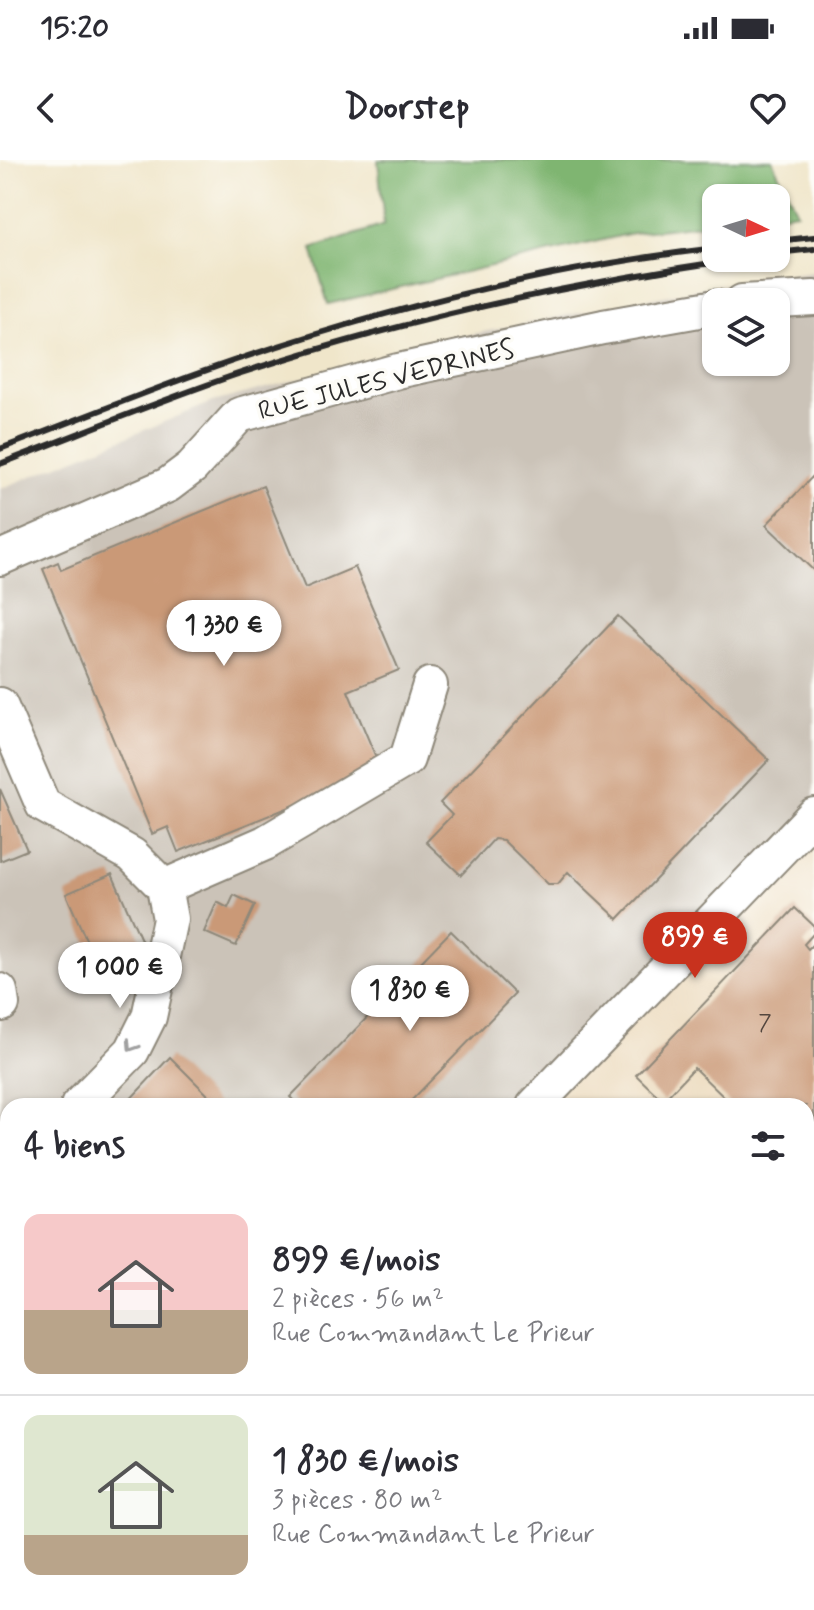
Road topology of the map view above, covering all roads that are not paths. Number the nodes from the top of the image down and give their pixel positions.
1 (814, 298) edge
2 (790, 299) edge
3 (702, 309) edge
4 (0, 558) edge
5 (430, 685) dead end
6 (0, 705) edge
7 (814, 815) edge
8 (167, 903) junction
9 (86, 1098) edge
10 (542, 1098) edge

1 - 2 street
3 - 4 street, RUE JULES VEDRINES
5 - 8 street
6 - 8 street
7 - 10 street
8 -> 9 street

